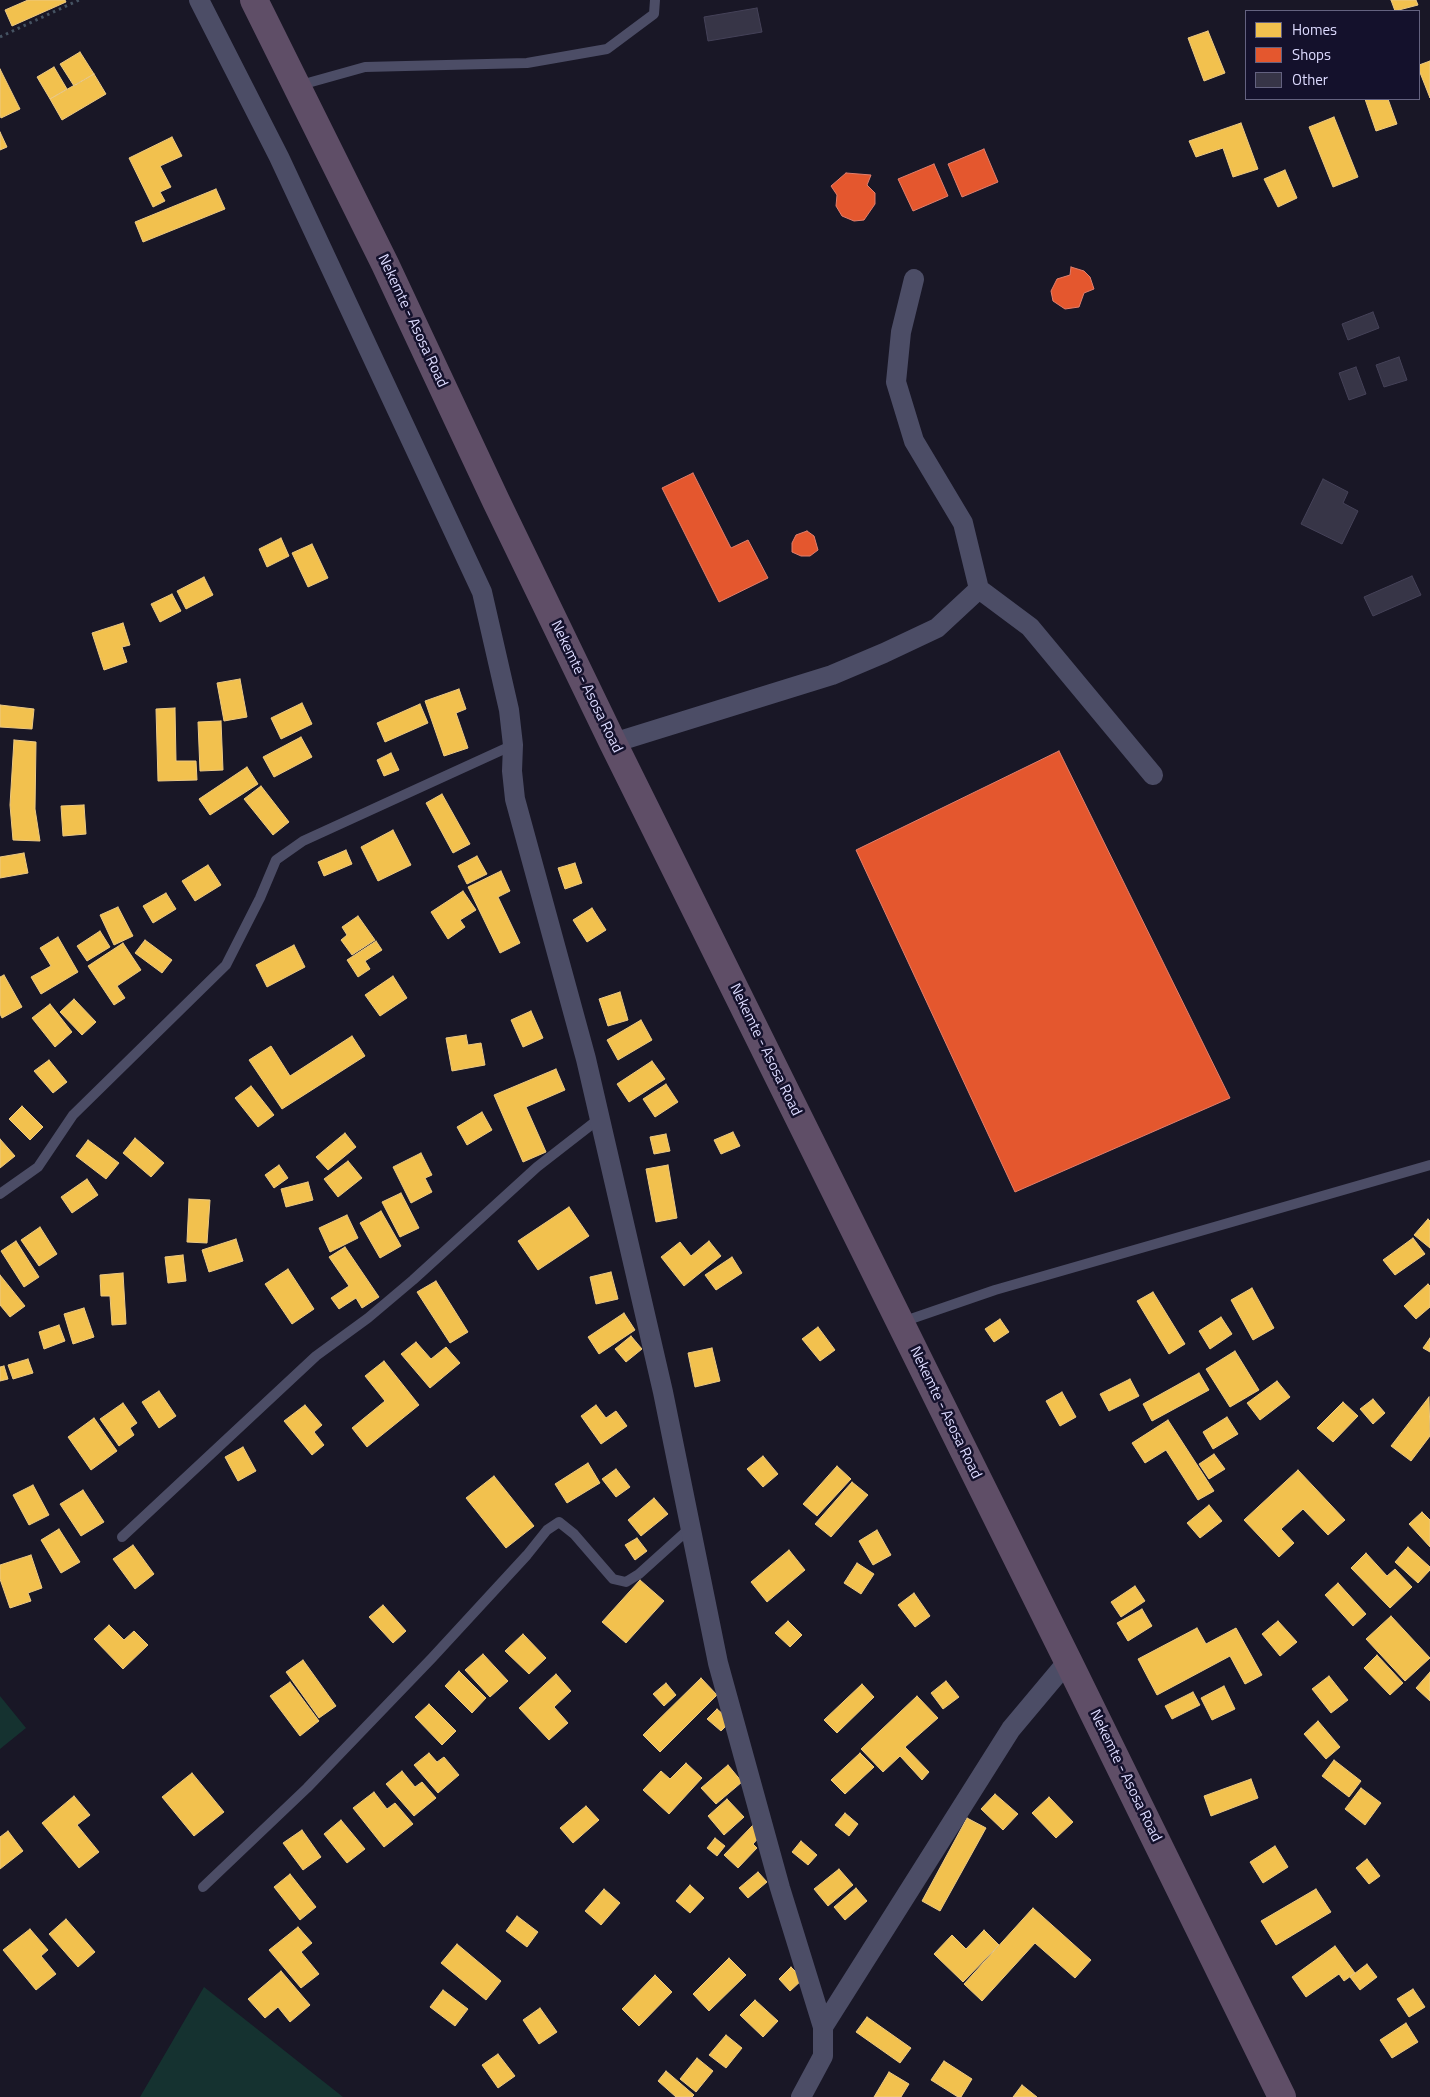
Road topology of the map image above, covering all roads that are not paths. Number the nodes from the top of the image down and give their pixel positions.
1 (199, 0) edge
2 (254, 0) edge
3 (655, 0) edge
4 (297, 86) junction
5 (914, 280) dead end
6 (979, 588) junction
7 (613, 743) junction
8 (513, 746) junction
9 (1153, 775) dead end
10 (600, 1118) junction
11 (1430, 1165) edge
12 (0, 1194) edge
13 (900, 1322) junction
14 (690, 1528) junction
15 (122, 1537) dead end
16 (1068, 1661) junction
17 (203, 1887) dead end
18 (824, 2027) junction
19 (801, 2097) edge
20 (1282, 2097) edge

1 - 8 street
2 - 4 highway, Nekemte - Asosa Road
3 - 4 lane
4 - 7 highway, Nekemte - Asosa Road
5 - 6 street
6 - 7 street
6 - 9 street
7 - 13 highway, Nekemte - Asosa Road
8 - 10 street
8 - 12 lane
10 - 14 street
10 - 15 lane
11 - 13 lane
13 - 16 highway, Nekemte - Asosa Road
14 - 17 lane
14 - 18 street
16 - 18 street
16 - 20 highway, Nekemte - Asosa Road
18 - 19 street

